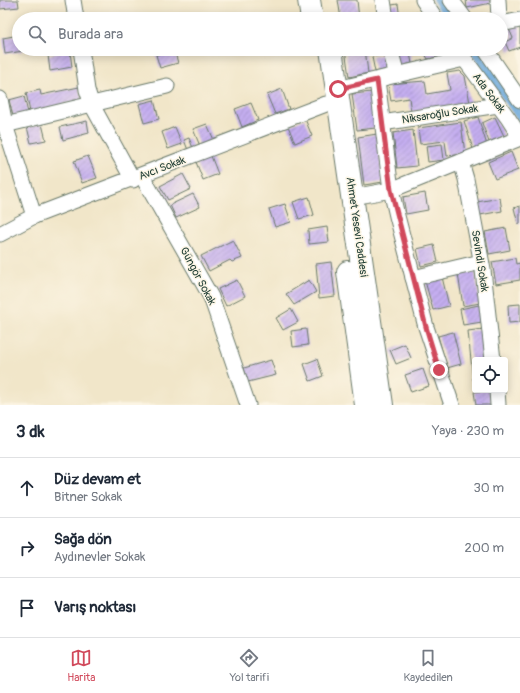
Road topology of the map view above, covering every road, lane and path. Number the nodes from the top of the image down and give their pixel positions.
1 (73, 0) edge
2 (309, 0) edge
3 (324, 0) edge
4 (383, 0) edge
5 (423, 0) edge
6 (451, 0) edge
7 (498, 0) edge
8 (75, 12) edge
9 (311, 12) edge
10 (326, 12) edge
11 (385, 12) edge
12 (431, 12) edge
13 (460, 12) edge
14 (499, 12) edge
15 (520, 20) edge
16 (508, 23) edge
17 (82, 56) edge
18 (319, 56) edge
19 (331, 56) edge
20 (392, 56) edge
21 (455, 56) edge
22 (462, 56) edge
23 (490, 56) edge
24 (397, 75) junction
25 (377, 80) junction
26 (167, 86) dead end
27 (332, 97) junction
28 (0, 99) edge
29 (520, 100) edge
30 (92, 105) junction
31 (498, 105) junction
32 (382, 123) junction
33 (5, 125) junction
34 (520, 138) edge
35 (460, 162) junction
36 (138, 178) junction
37 (391, 190) junction
38 (352, 197) junction
39 (34, 216) junction
40 (0, 234) edge
41 (481, 262) junction
42 (413, 278) junction
43 (493, 357) edge
44 (497, 393) edge
45 (248, 405) edge
46 (366, 405) edge
47 (382, 405) edge
48 (452, 405) edge
49 (498, 405) edge

1 - 8 street
2 - 9 highway
3 - 10 highway
4 - 11 street
5 - 12 street
6 - 13 street
7 - 14 street
15 - 16 street
17 - 30 street, Güngör Sokak
18 - 27 highway, Ahmet Yesevi Caddesi
19 - 27 highway, Ahmet Yesevi Caddesi
20 - 24 street
21 - 24 street, Avcı Sokak
22 - 31 street, Ada Sokak
23 - 29 street, Ada Sokak
24 - 25 street, Avcı Sokak
25 - 27 street, Avcı Sokak
25 - 32 street
26 - 30 street
27 - 36 street, Avcı Sokak
27 - 38 highway, Ahmet Yesevi Caddesi
27 - 46 highway, Ahmet Yesevi Caddesi
28 - 33 street
30 - 33 street
30 - 36 street, Güngör Sokak
31 - 32 street, Niksaroğlu Sokak
31 - 34 street, Ada Sokak
32 - 37 street
33 - 39 street
34 - 35 street
35 - 37 street
35 - 41 street, Sevindi Sokak
36 - 39 street, Avcı Sokak
36 - 45 street, Güngör Sokak
37 - 38 street
37 - 42 street
38 - 47 highway, Ahmet Yesevi Caddesi
39 - 40 street, Avcı Sokak
41 - 42 street
41 - 43 street, Sevindi Sokak
42 - 48 street
44 - 49 street

